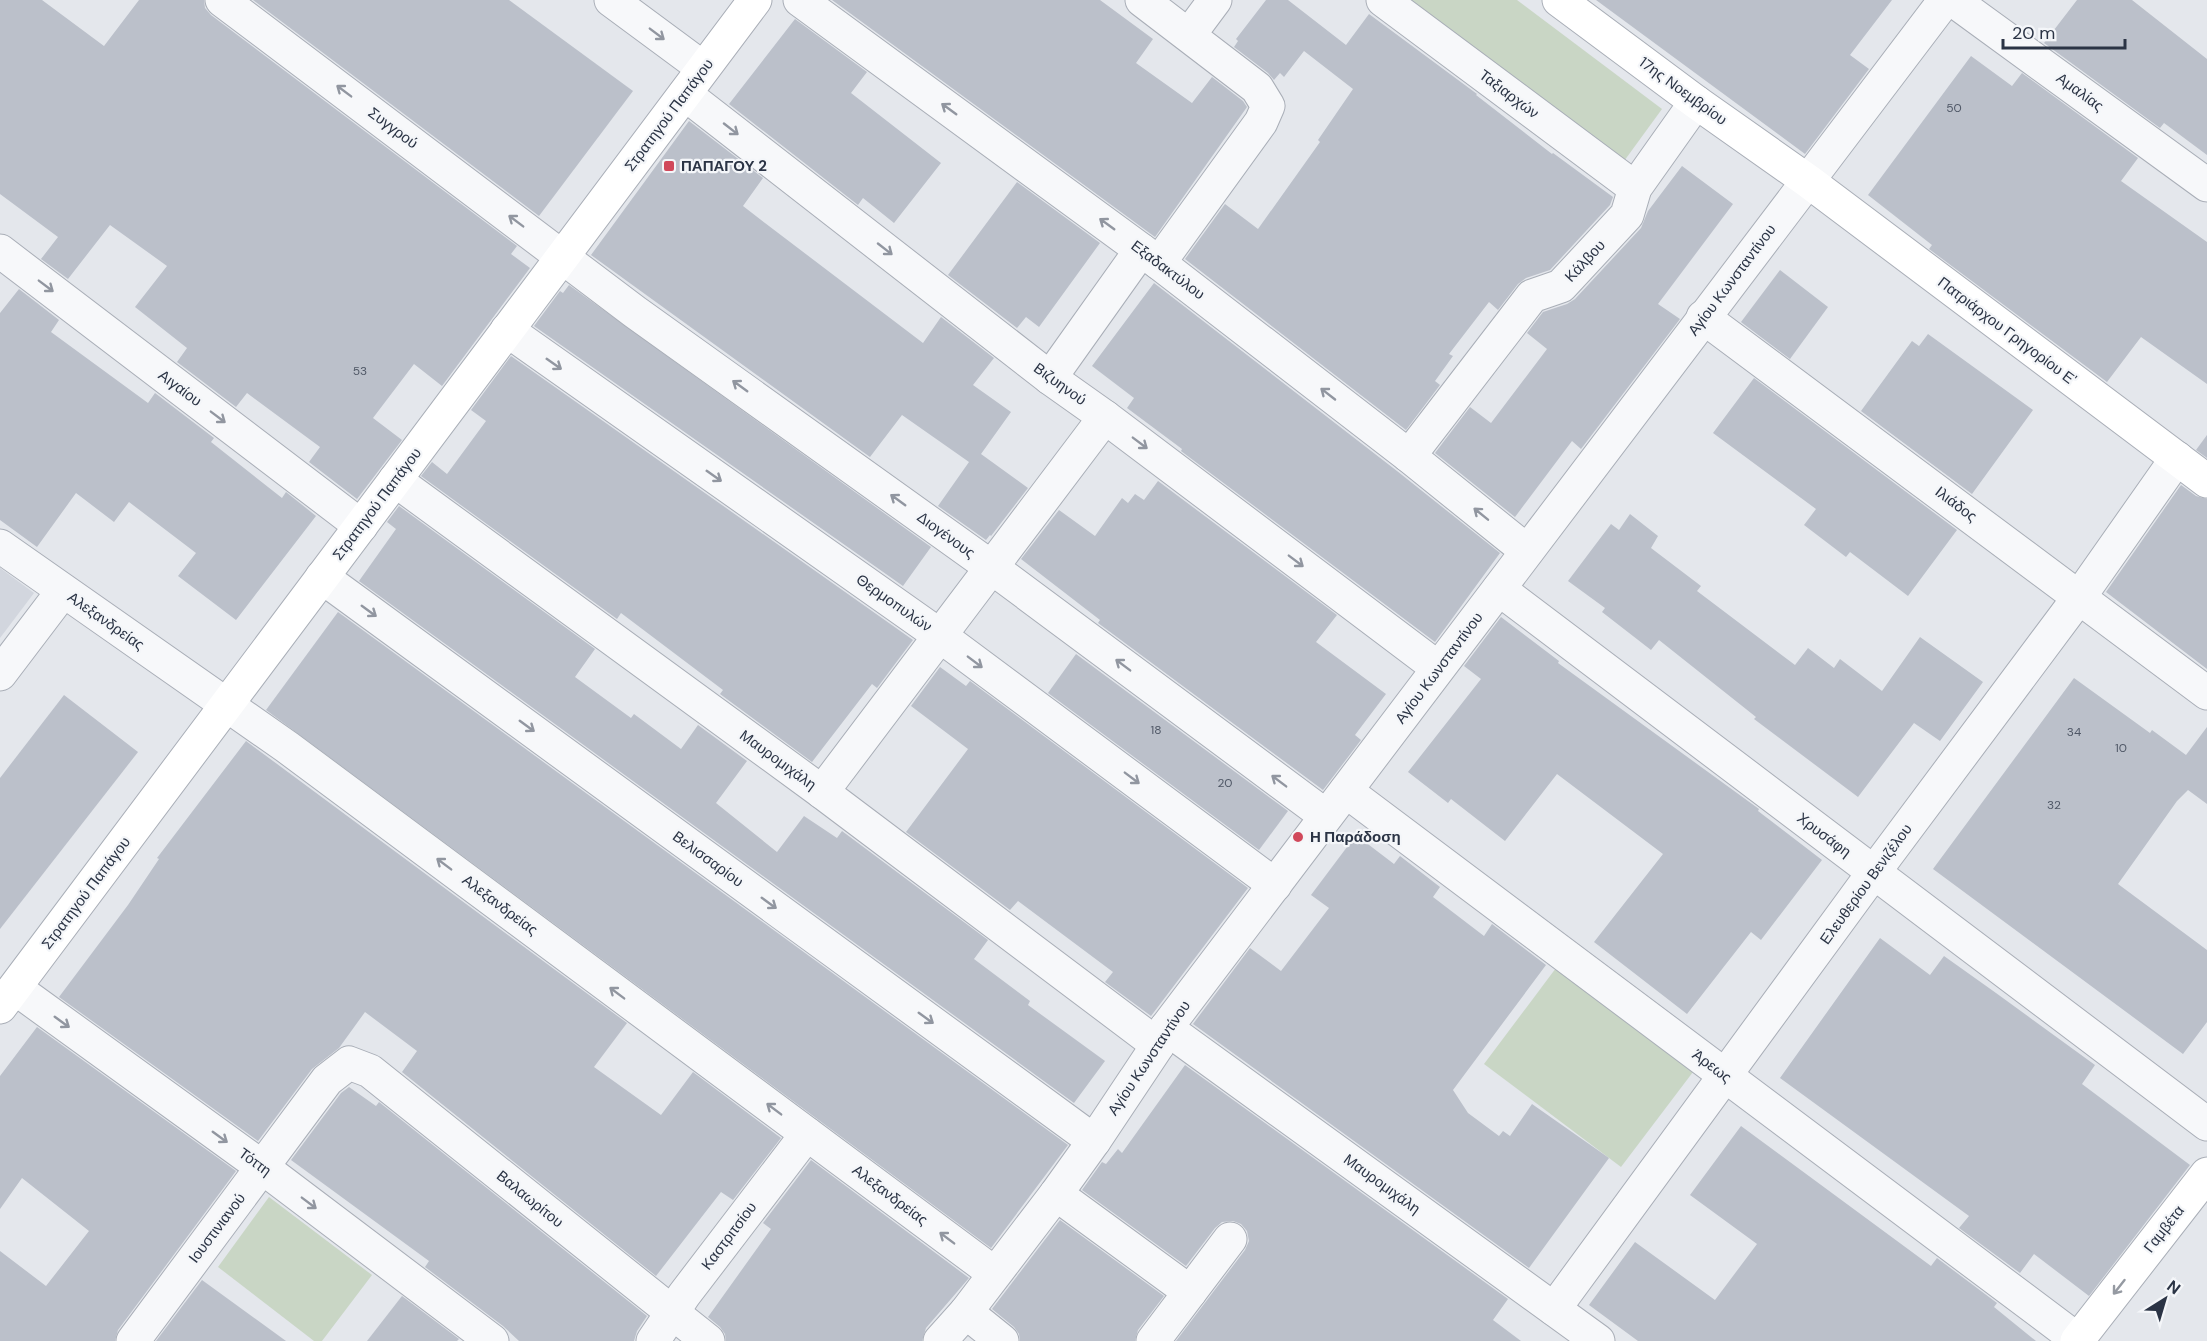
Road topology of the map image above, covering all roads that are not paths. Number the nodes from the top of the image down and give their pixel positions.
1 (222, 0) edge
2 (610, 0) edge
3 (754, 0) edge
4 (800, 0) edge
5 (1142, 0) edge
6 (1215, 0) edge
7 (1383, 0) edge
8 (1559, 0) edge
9 (1945, 0) edge
10 (1953, 0) edge
11 (1189, 35) junction
12 (694, 81) junction
13 (1696, 102) junction
14 (1808, 181) junction
15 (2207, 185) edge
16 (1635, 188) junction
17 (0, 250) edge
18 (563, 256) junction
19 (1150, 256) junction
20 (1703, 317) junction
21 (507, 330) junction
22 (1050, 378) junction
23 (1105, 417) junction
24 (1409, 456) junction
25 (2177, 458) junction
26 (394, 480) junction
27 (2207, 481) edge
28 (361, 526) junction
29 (0, 546) edge
30 (1527, 551) junction
31 (991, 567) junction
32 (322, 576) junction
33 (1499, 589) junction
34 (63, 591) junction
35 (2080, 596) junction
36 (939, 635) junction
37 (1438, 668) junction
38 (0, 674) edge
39 (2207, 693) edge
40 (226, 705) junction
41 (1346, 791) junction
42 (822, 792) junction
43 (1326, 816) junction
44 (1874, 872) junction
45 (1275, 885) junction
46 (7, 998) edge
47 (1162, 1036) junction
48 (350, 1063) joint
49 (1725, 1076) junction
50 (2207, 1124) edge
51 (807, 1134) junction
52 (1094, 1142) junction
53 (262, 1167) junction
54 (2207, 1174) edge
55 (1056, 1194) junction
56 (1230, 1239) dead end
57 (994, 1273) junction
58 (1190, 1292) junction
59 (1554, 1309) junction
60 (966, 1312) junction
61 (672, 1313) junction
62 (488, 1340) edge
63 (133, 1341) edge
64 (653, 1341) edge
65 (708, 1341) edge
66 (940, 1341) edge
67 (1002, 1341) edge
68 (1153, 1341) edge
69 (1598, 1341) edge
70 (2078, 1341) edge

18 -> 1 street, Συγγρού
2 -> 12 street, Βιζυηνού
3 - 12 street, Στρατηγού Παπάγου
19 -> 4 street, Εξαδακτύλου
5 - 11 street
6 - 11 street
7 - 16 street, Ταξιαρχών
8 - 13 street, 17ης Νοεμβρίου
9 - 14 street, Αγίου Κωνσταντίνου
10 - 15 street, Αμαλίας
11 - 19 street
12 - 18 street, Στρατηγού Παπάγου
12 -> 22 street, Βιζυηνού
13 - 14 street, 17ης Νοεμβρίου
13 - 16 street, Κάλβου
14 - 20 street, Αγίου Κωνσταντίνου
14 - 25 street, Πατριάρχου Γρηγορίου Ε'
16 - 24 street, Κάλβου
17 -> 28 street, Αιγαίου
18 - 21 street, Στρατηγού Παπάγου
31 -> 18 street, Διογένους
19 - 22 street
24 -> 19 street, Εξαδακτύλου
20 - 30 street, Αγίου Κωνσταντίνου
20 - 35 street, Ιλιάδος
21 - 26 street, Στρατηγού Παπάγου
21 -> 36 street, Θερμοπυλών
22 - 23 street, Βιζυηνού
23 - 31 street
23 -> 37 street, Βιζυηνού
30 -> 24 street, Εξαδακτύλου
25 - 27 street, Πατριάρχου Γρηγορίου Ε'
25 - 35 street, Ελευθερίου Βενιζέλου
26 - 28 street, Στρατηγού Παπάγου
26 - 42 street, Μαυρομιχάλη
28 - 32 street, Στρατηγού Παπάγου
29 - 34 street, Αλεξανδρείας
30 - 33 street, Αγίου Κωνσταντίνου
31 - 36 street
43 -> 31 street, Διογένους
32 - 40 street, Στρατηγού Παπάγου
32 -> 52 street, Βελισσαρίου
33 - 37 street, Αγίου Κωνσταντίνου
33 - 44 street, Χρυσάφη
34 - 38 street
34 - 40 street, Αλεξανδρείας
35 - 39 street, Ιλιάδος
35 - 44 street, Ελευθερίου Βενιζέλου
36 - 42 street
36 -> 45 street, Θερμοπυλών
37 - 41 street, Αγίου Κωνσταντίνου
40 - 46 street, Στρατηγού Παπάγου
51 -> 40 street, Αλεξανδρείας
41 - 43 street, Αγίου Κωνσταντίνου
41 - 49 street, Άρεως
42 - 47 street, Μαυρομιχάλη
43 - 45 street, Αγίου Κωνσταντίνου
44 - 49 street, Ελευθερίου Βενιζέλου
44 - 50 street, Χρυσάφη
45 - 47 street, Αγίου Κωνσταντίνου
46 -> 53 street, Τόττη
47 - 52 street, Αγίου Κωνσταντίνου
47 - 59 street, Μαυρομιχάλη
48 - 53 street, Ιουστινιανού
48 - 61 street, Βαλαωρίτου
49 - 59 street, Ελευθερίου Βενιζέλου
49 - 70 street, Άρεως
57 -> 51 street, Αλεξανδρείας
51 - 61 street, Καστριτσίου
52 - 55 street, Αγίου Κωνσταντίνου
53 -> 62 street, Τόττη
53 - 63 street, Ιουστινιανού
54 -> 70 street, Γαμβέτα
55 - 57 street, Αγίου Κωνσταντίνου
55 - 58 street
56 - 58 street
57 - 60 street, Αγίου Κωνσταντίνου
58 - 68 street
59 - 69 street, Μαυρομιχάλη
60 - 66 street, Αγίου Κωνσταντίνου
60 - 67 street
61 - 64 street, Καστριτσίου
61 - 65 street, Βαλαωρίτου

